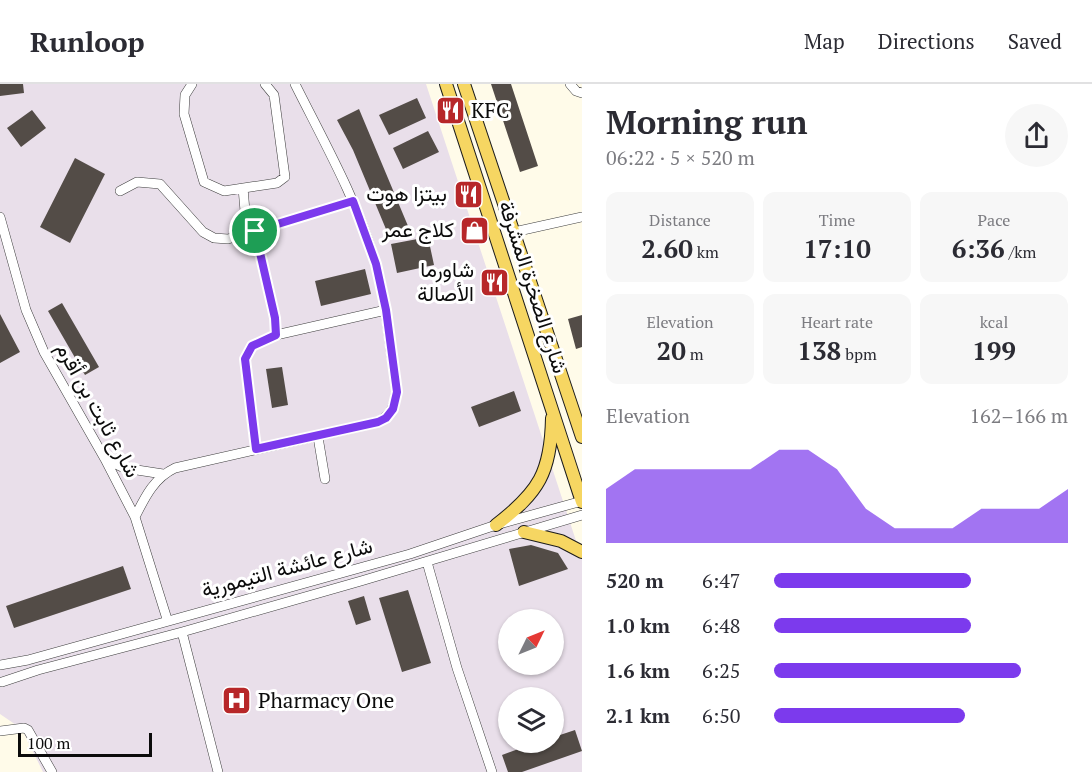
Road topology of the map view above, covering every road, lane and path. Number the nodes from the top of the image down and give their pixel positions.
1 (192, 84) edge
2 (265, 84) edge
3 (295, 84) edge
4 (446, 84) edge
5 (465, 84) edge
6 (570, 84) edge
7 (582, 93) edge
8 (243, 188) junction
9 (120, 191) dead end
10 (353, 201) junction
11 (0, 217) edge
12 (582, 217) edge
13 (514, 232) junction
14 (251, 233) junction
15 (386, 310) junction
16 (276, 335) junction
17 (552, 408) junction
18 (318, 437) junction
19 (582, 437) edge
20 (256, 449) junction
21 (105, 459) junction
22 (163, 474) junction
23 (325, 479) dead end
24 (582, 501) edge
25 (582, 515) edge
26 (135, 517) junction
27 (496, 525) junction
28 (524, 532) junction
29 (582, 552) edge
30 (427, 562) junction
31 (167, 619) junction
32 (182, 632) junction
33 (0, 665) edge
34 (1, 683) edge
35 (0, 731) edge
36 (52, 772) edge
37 (218, 772) edge
38 (492, 772) edge

1 - 8 street
2 - 8 street
3 - 10 street
4 - 17 main road, شارع الصخرة المشرفة
5 - 13 main road, شارع الصخرة المشرفة
6 - 7 street
8 - 14 street
9 - 14 street
10 - 14 street
10 - 15 street
11 - 21 street, شارع ثابت بن أقرم
12 - 13 street
13 - 19 main road, شارع الصخرة المشرفة
14 - 16 street
15 - 16 street
15 - 18 street
16 - 20 street
17 - 24 main road, شارع الصخرة المشرفة
17 - 27 main road
18 - 20 street
18 - 23 street
20 - 22 street
21 - 22 street
21 - 26 street, شارع ثابت بن أقرم
22 - 26 street
24 - 27 street, شارع عائشة التيمورية
25 - 28 street, شارع عائشة التيمورية
26 - 31 street, شارع ثابت بن أقرم
27 - 31 street, شارع عائشة التيمورية
28 - 29 main road
28 - 30 street, شارع عائشة التيمورية
30 - 32 street, شارع عائشة التيمورية
30 - 38 street
31 - 33 street, شارع عائشة التيمورية
32 - 34 street, شارع عائشة التيمورية
32 - 37 street
33 - 34 street
35 - 36 street

